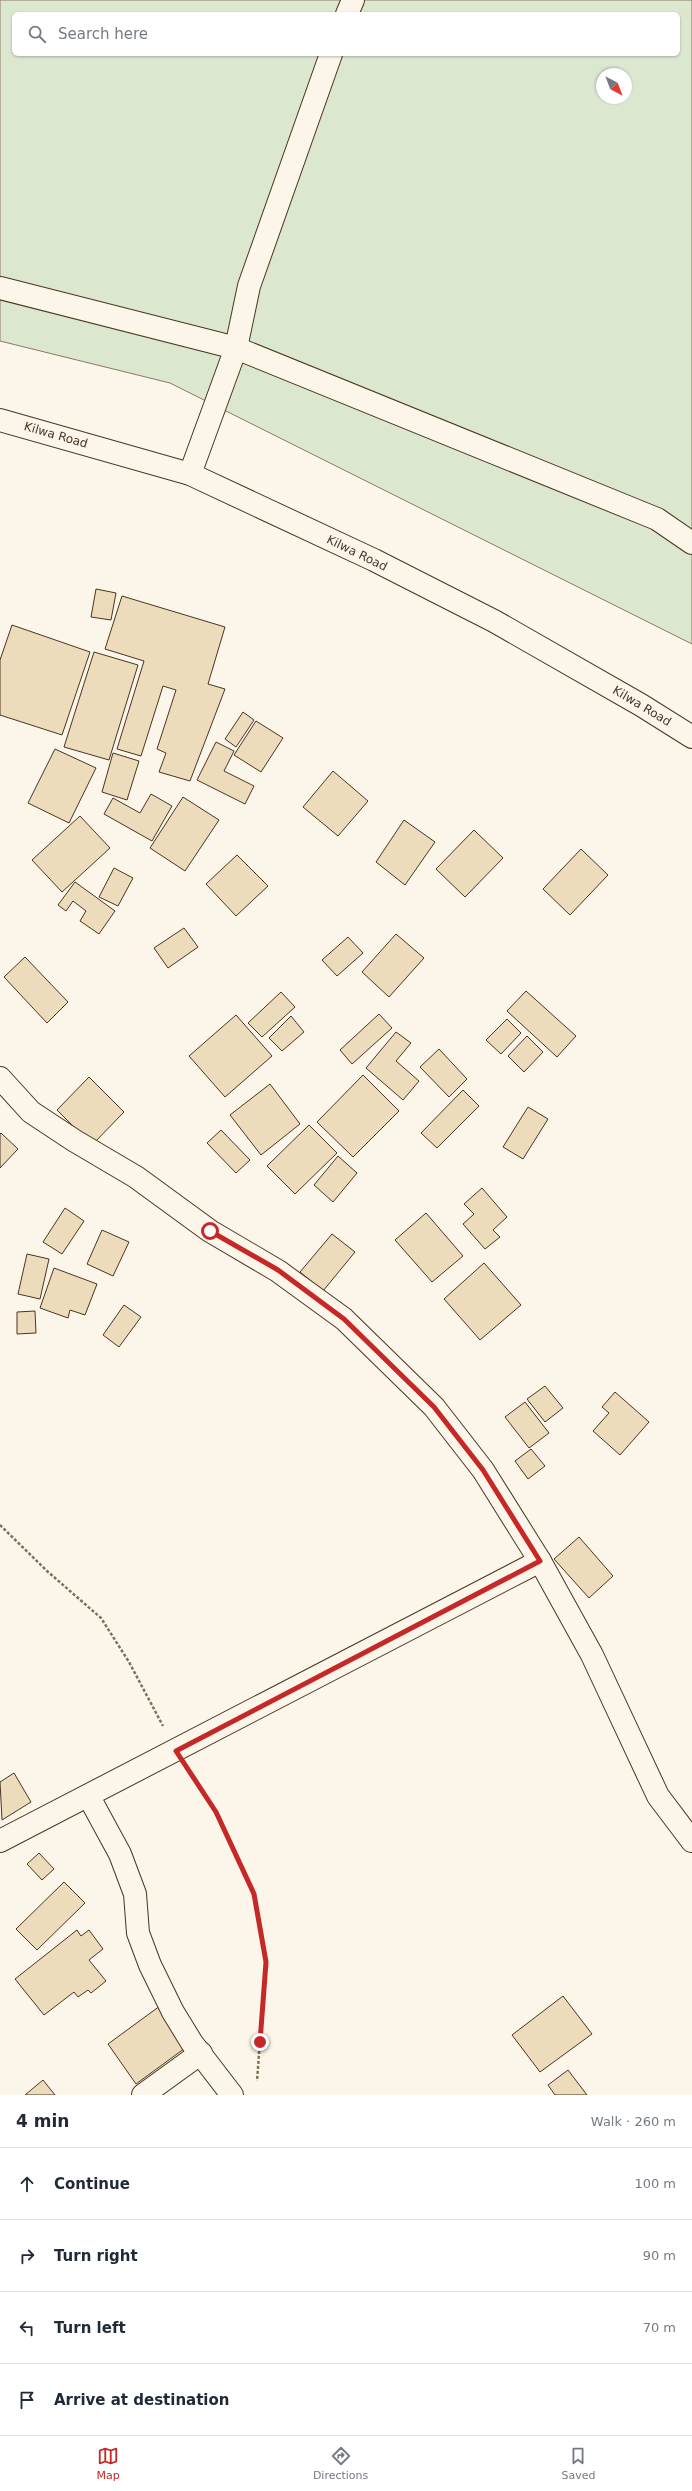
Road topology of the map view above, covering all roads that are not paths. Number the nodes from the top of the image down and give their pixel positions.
1 (353, 0) edge
2 (348, 12) edge
3 (331, 56) edge
4 (0, 288) edge
5 (236, 348) junction
6 (0, 420) edge
7 (190, 474) junction
8 (692, 543) edge
9 (692, 737) edge
10 (0, 1078) edge
11 (540, 1561) junction
12 (90, 1797) junction
13 (0, 1841) edge
14 (692, 1841) edge
15 (201, 2053) junction
16 (143, 2095) edge
17 (232, 2095) edge

1 - 2 main road
3 - 5 main road
4 - 5 main road
5 - 7 main road
5 - 8 main road
6 - 7 main road, Kilwa Road
7 - 9 main road, Kilwa Road
10 - 11 main road
11 - 12 main road
11 - 14 main road
12 - 13 main road
12 - 15 main road
15 - 16 main road
15 - 17 main road

